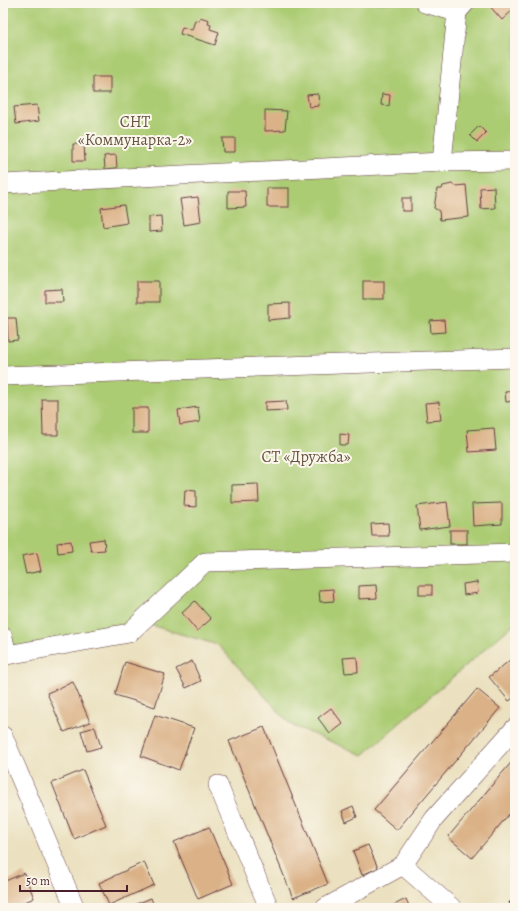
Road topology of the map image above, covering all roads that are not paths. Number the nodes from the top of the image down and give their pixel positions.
1 (425, 3) edge
2 (461, 8) edge
3 (515, 161) edge
4 (442, 162) junction
5 (3, 184) edge
6 (515, 358) edge
7 (3, 376) edge
8 (515, 553) edge
9 (3, 637) edge
10 (515, 728) edge
11 (3, 736) edge
12 (218, 785) dead end
13 (403, 865) junction
14 (74, 908) edge
15 (269, 908) edge
16 (324, 908) edge
17 (452, 908) edge

1 - 2 street
2 - 4 street
3 - 4 street
4 - 5 street
6 - 7 street
8 - 9 street
10 - 13 street
11 - 14 street
12 - 15 street
13 - 16 street
13 - 17 street

